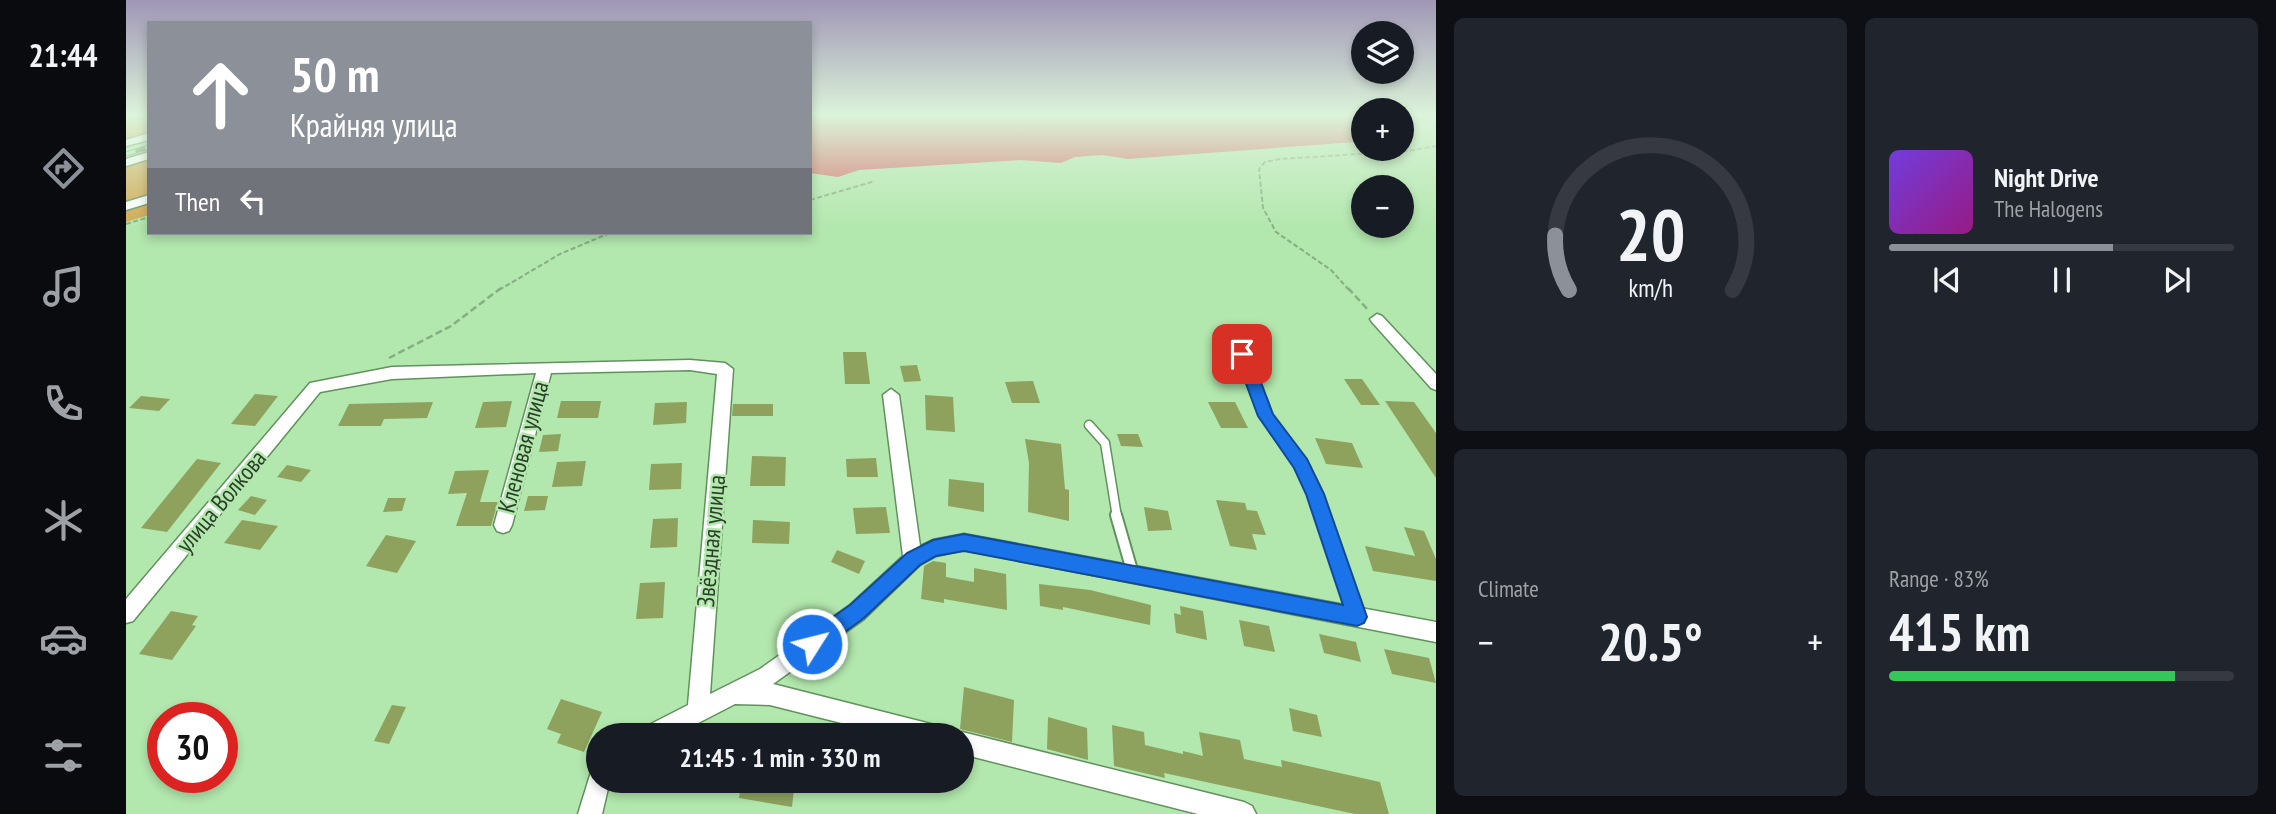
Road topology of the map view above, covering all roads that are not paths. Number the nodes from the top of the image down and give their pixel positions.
1 (147, 156) edge
2 (126, 163) edge
3 (147, 200) edge
4 (126, 206) edge
5 (1377, 319) road end
6 (1234, 333) dead end
7 (544, 370) junction
8 (1436, 384) edge
9 (891, 395) dead end
10 (1089, 425) dead end
11 (503, 525) dead end
12 (913, 559) junction
13 (1133, 574) junction
14 (126, 614) edge
15 (1357, 617) junction
16 (1436, 632) edge
17 (733, 694) junction
18 (698, 712) junction
19 (676, 723) edge
20 (884, 723) edge
21 (974, 746) edge
22 (596, 793) edge
23 (590, 814) edge
24 (1244, 814) edge

1 - 2 street
3 - 4 street
5 - 8 street
6 - 15 lane
7 - 11 street, Кленовая улица
7 - 14 street, улица Волкова
7 - 18 street, Звёздная улица
9 - 12 street
10 - 13 lane
12 - 13 street
12 - 17 street
13 - 15 street
15 - 16 street
17 - 18 street
17 - 20 street
18 - 19 street
21 - 24 street
22 - 23 street

